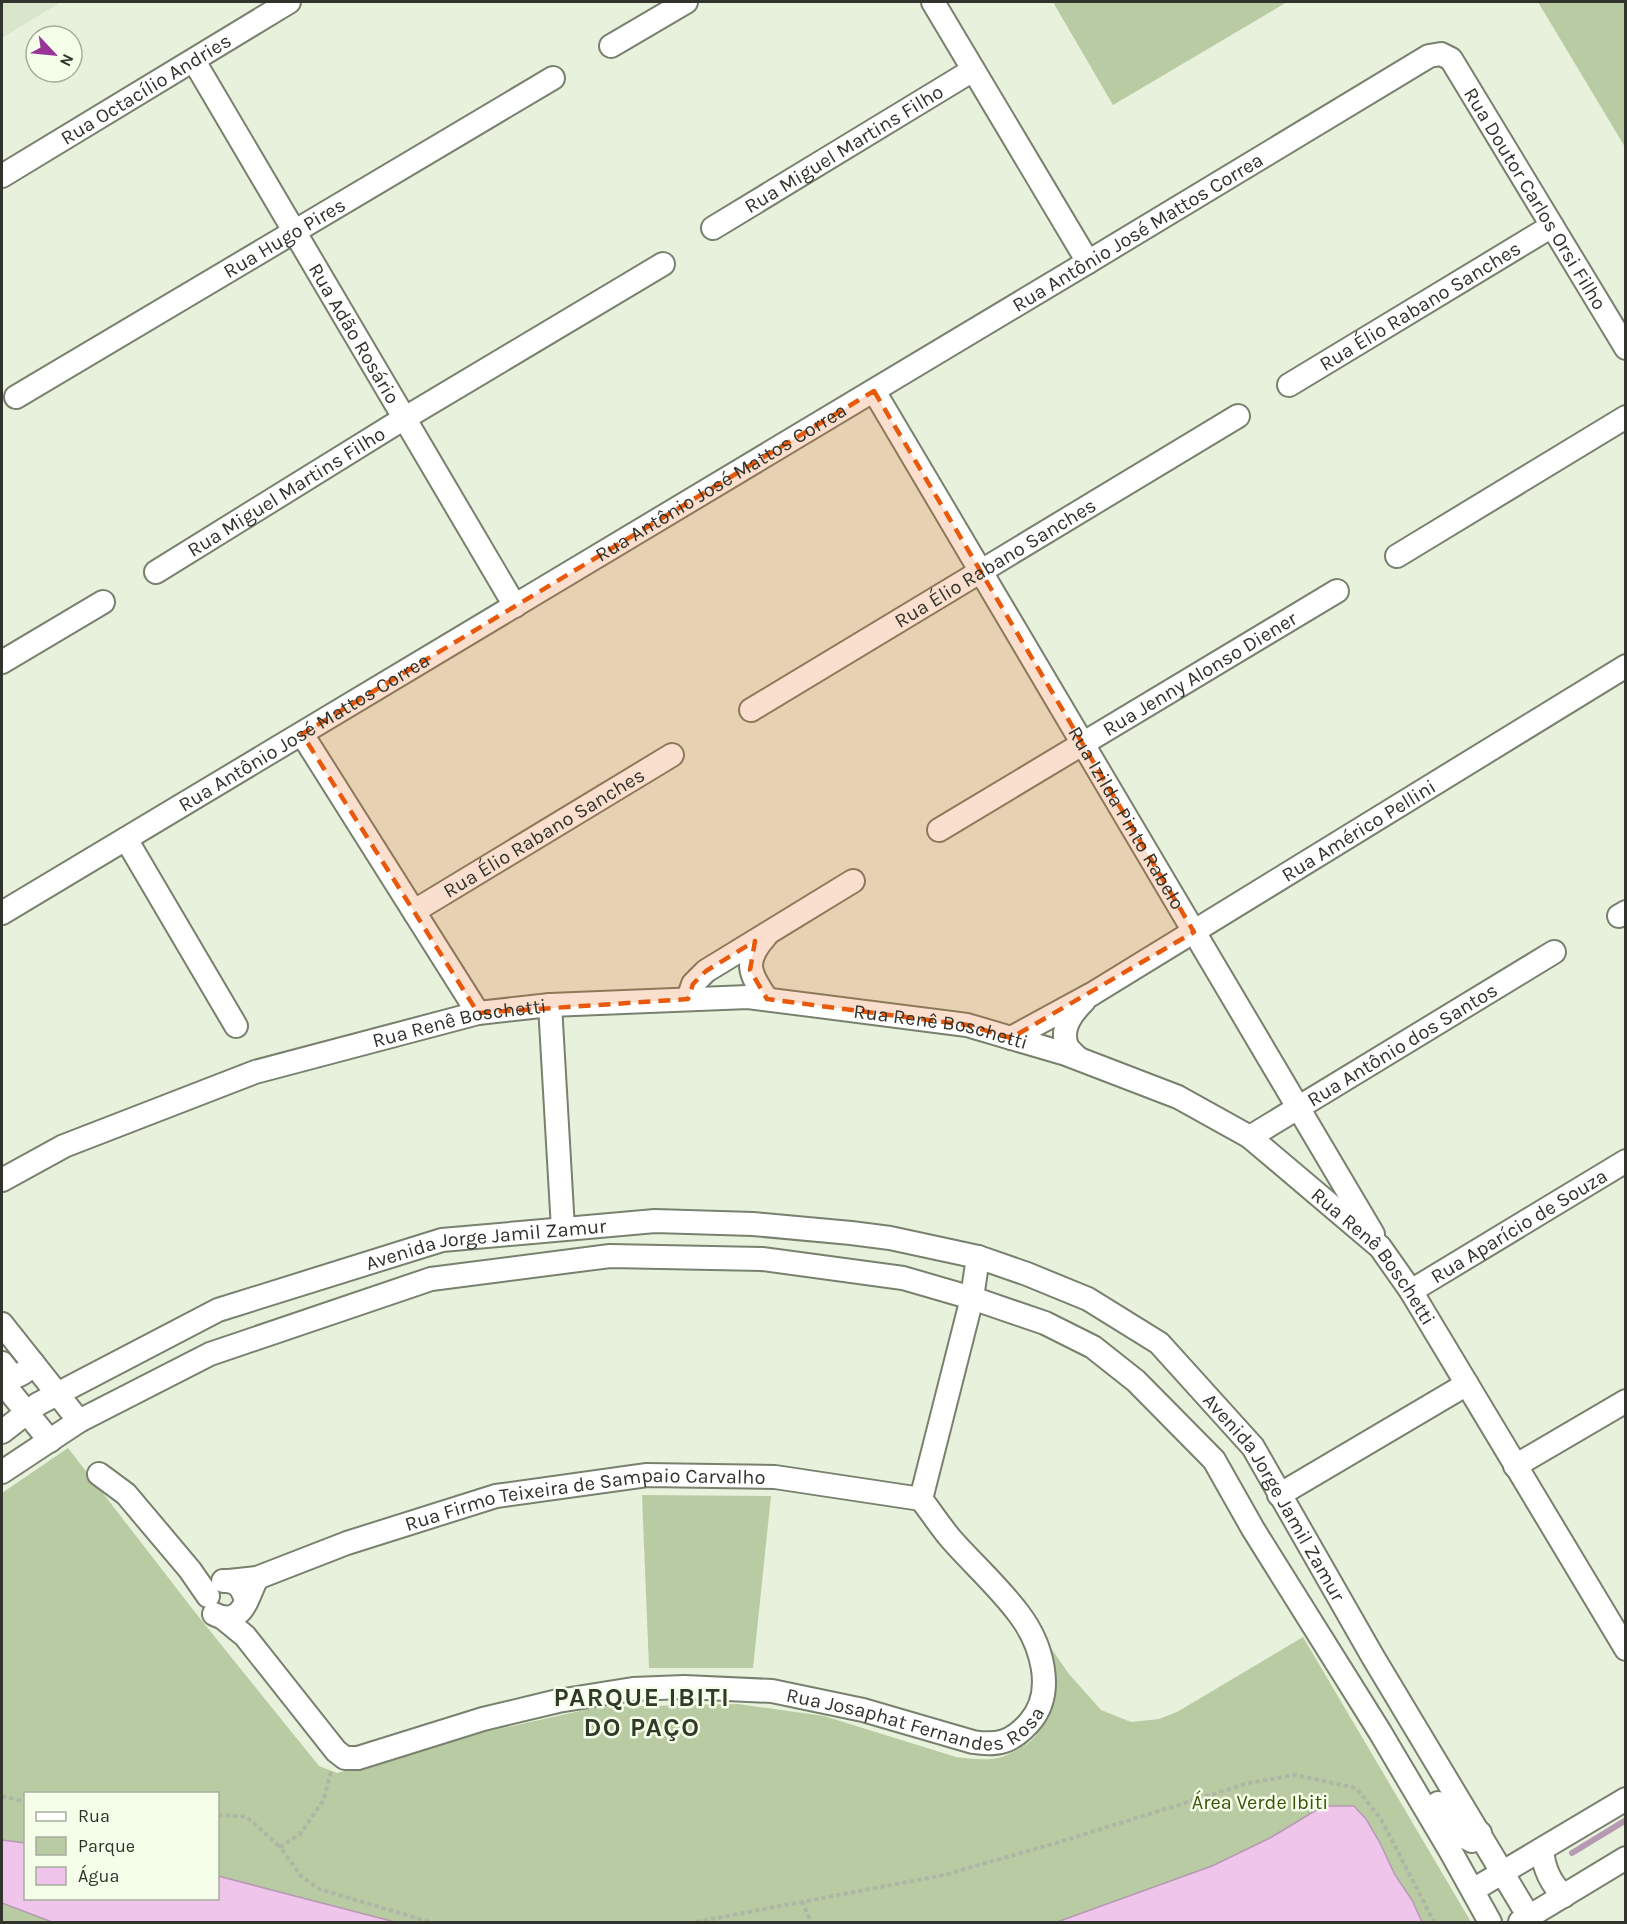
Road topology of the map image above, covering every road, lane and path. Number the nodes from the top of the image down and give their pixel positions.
1 (290, 2) edge
2 (686, 2) edge
3 (933, 2) edge
4 (611, 46) dead end
5 (1441, 54) joint
6 (194, 61) junction
7 (974, 70) junction
8 (553, 78) dead end
9 (2, 176) edge
10 (1552, 226) junction
11 (714, 228) dead end
12 (294, 232) junction
13 (1089, 262) junction
14 (663, 264) dead end
15 (1626, 348) edge
16 (1289, 385) dead end
17 (874, 391) junction
18 (16, 397) dead end
19 (1238, 416) dead end
20 (1626, 417) edge
21 (404, 418) junction
22 (1397, 556) dead end
23 (980, 571) junction
24 (156, 572) dead end
25 (1337, 591) dead end
26 (104, 602) dead end
27 (515, 606) junction
28 (2, 662) edge
29 (1626, 666) edge
30 (751, 710) dead end
31 (302, 734) junction
32 (1083, 744) junction
33 (672, 755) dead end
34 (939, 830) dead end
35 (126, 839) junction
36 (853, 881) dead end
37 (2, 913) edge
38 (415, 913) junction
39 (769, 932) junction
40 (1194, 932) junction
41 (1554, 952) dead end
42 (1092, 994) junction
43 (688, 999) junction
44 (767, 999) junction
45 (550, 1005) junction
46 (478, 1013) junction
47 (236, 1026) dead end
48 (1011, 1038) junction
49 (1078, 1058) junction
50 (1298, 1107) junction
51 (1250, 1137) junction
52 (1626, 1161) edge
53 (2, 1180) edge
54 (563, 1229) junction
55 (890, 1238) junction
56 (929, 1246) junction
57 (1380, 1247) junction
58 (978, 1257) junction
59 (883, 1276) junction
60 (922, 1284) junction
61 (1411, 1291) junction
62 (972, 1298) junction
63 (2, 1324) edge
64 (2, 1363) edge
65 (33, 1363) junction
66 (104, 1370) junction
67 (2, 1382) edge
68 (1467, 1384) junction
69 (57, 1394) junction
70 (121, 1400) junction
71 (1626, 1401) edge
72 (26, 1412) junction
73 (79, 1421) junction
74 (2, 1432) edge
75 (50, 1441) junction
76 (1515, 1466) junction
77 (2, 1468) edge
78 (99, 1474) dead end
79 (1280, 1495) junction
80 (921, 1499) junction
81 (257, 1578) junction
82 (219, 1586) junction
83 (237, 1610) junction
84 (1626, 1649) edge
85 (1380, 1731) junction
86 (336, 1751) junction
87 (2, 1796) edge
88 (1626, 1800) edge
89 (24, 1802) edge
90 (219, 1815) edge
91 (1480, 1833) junction
92 (280, 1847) junction
93 (1542, 1850) junction
94 (1626, 1858) edge
95 (1503, 1873) junction
96 (1473, 1890) junction
97 (1564, 1896) junction
98 (802, 1901) junction
99 (1527, 1921) edge
100 (430, 1923) edge
101 (696, 1923) edge
102 (811, 1923) edge
103 (1434, 1923) edge
104 (1490, 1923) edge

1 - 6 street, Rua Octacílio Andries
2 - 4 street
3 - 7 street
5 - 10 street, Rua Doutor Carlos Orsi Filho
5 - 13 street, Rua Antônio José Mattos Correa
6 - 9 street, Rua Octacílio Andries
6 - 12 street, Rua Adão Rosário
7 - 11 street, Rua Miguel Martins Filho
7 - 13 street
8 - 12 street, Rua Hugo Pires
10 - 15 street, Rua Doutor Carlos Orsi Filho
10 - 16 street, Rua Élio Rabano Sanches
12 - 18 street, Rua Hugo Pires
12 - 21 street, Rua Adão Rosário
13 - 17 street, Rua Antônio José Mattos Correa
14 - 21 street, Rua Miguel Martins Filho
17 - 23 street, Rua Izilda Pinto Rabelo
17 - 27 street, Rua Antônio José Mattos Correa
19 - 23 street, Rua Élio Rabano Sanches
20 - 22 street
21 - 24 street, Rua Miguel Martins Filho
21 - 27 street, Rua Adão Rosário
23 - 30 street, Rua Élio Rabano Sanches
23 - 32 street, Rua Izilda Pinto Rabelo
25 - 32 street, Rua Jenny Alonso Diener
26 - 28 street
27 - 31 street, Rua Antônio José Mattos Correa
29 - 40 street, Rua Américo Pellini
31 - 35 street, Rua Antônio José Mattos Correa
31 - 38 street
32 - 34 street, Rua Jenny Alonso Diener
32 - 40 street, Rua Izilda Pinto Rabelo
33 - 38 street, Rua Élio Rabano Sanches
35 - 37 street, Rua Antônio José Mattos Correa
35 - 47 street
36 - 39 street
38 - 46 street
39 - 43 street
39 - 44 street
40 - 42 street, Rua Américo Pellini
40 - 50 street, Rua Izilda Pinto Rabelo
41 - 50 street, Rua Antônio dos Santos
42 - 48 street, Rua Américo Pellini
42 - 49 street, Rua Américo Pellini
43 - 44 street, Rua Renê Boschetti
43 - 45 street, Rua Renê Boschetti
44 - 48 street, Rua Renê Boschetti
45 - 46 street, Rua Renê Boschetti
45 - 54 street
46 - 53 street, Rua Renê Boschetti
48 - 49 street, Rua Renê Boschetti
49 - 51 street, Rua Renê Boschetti
50 - 51 street, Rua Antônio dos Santos
50 - 57 street, Rua Izilda Pinto Rabelo
51 - 57 street, Rua Renê Boschetti
52 - 61 street, Rua Aparício de Souza
54 - 55 street, Avenida Jorge Jamil Zamur
54 - 66 street, Avenida Jorge Jamil Zamur
55 - 56 street, Avenida Jorge Jamil Zamur
55 - 59 street
56 - 58 street, Avenida Jorge Jamil Zamur
56 - 60 street
57 - 61 street, Rua Renê Boschetti
58 - 62 street
58 - 79 street, Avenida Jorge Jamil Zamur
59 - 60 street, Avenida Jorge Jamil Zamur
59 - 70 street, Avenida Jorge Jamil Zamur
60 - 62 street, Avenida Jorge Jamil Zamur
61 - 68 street, Rua Renê Boschetti
62 - 80 street
62 - 85 street, Avenida Jorge Jamil Zamur
63 - 65 street
64 - 65 street
65 - 69 street
66 - 69 street, Avenida Jorge Jamil Zamur
66 - 70 street
67 - 72 street
68 - 76 street, Rua Renê Boschetti
68 - 79 street
69 - 72 street, Avenida Jorge Jamil Zamur
69 - 73 street
70 - 73 street, Avenida Jorge Jamil Zamur
71 - 76 street
72 - 74 street, Avenida Jorge Jamil Zamur
72 - 75 street
73 - 75 street, Avenida Jorge Jamil Zamur
75 - 77 street, Avenida Jorge Jamil Zamur
76 - 84 street, Rua Renê Boschetti
78 - 82 street
79 - 91 street, Avenida Jorge Jamil Zamur
80 - 81 street, Rua Firmo Teixeira de Sampaio Carvalho
80 - 86 street, Rua Josaphat Fernandes Rosa
81 - 82 street, Rua Firmo Teixeira de Sampaio Carvalho
81 - 83 street
82 - 83 street
82 - 83 street
83 - 86 street
85 - 91 street, Avenida Jorge Jamil Zamur
85 - 96 street, Avenida Jorge Jamil Zamur
86 - 92 path
87 - 89 path
88 - 93 street
90 - 92 path
91 - 95 street, Avenida Jorge Jamil Zamur
92 - 100 path
93 - 95 street
93 - 97 street
94 - 97 street
95 - 96 street
95 - 99 street, Avenida Jorge Jamil Zamur
96 - 104 street, Avenida Jorge Jamil Zamur
97 - 99 street
98 - 101 path
98 - 102 path
98 - 103 path

